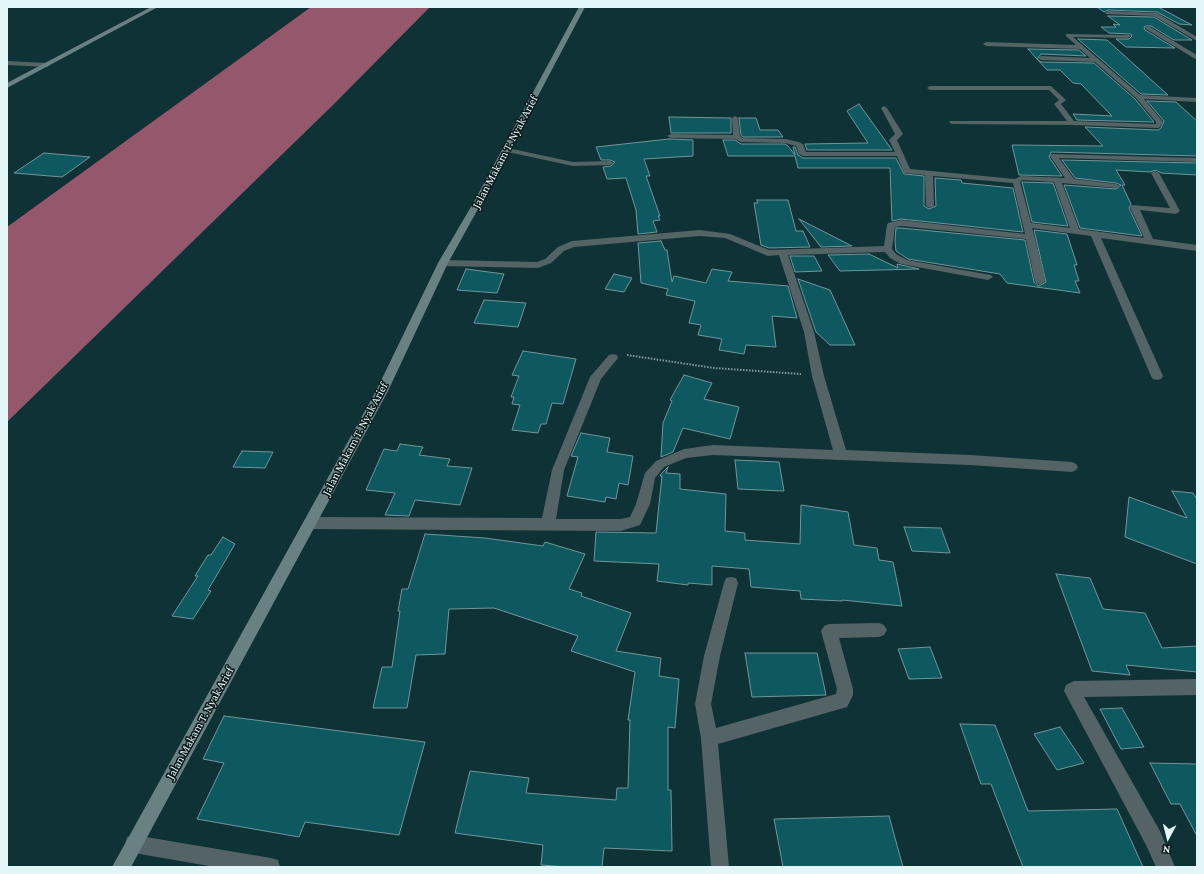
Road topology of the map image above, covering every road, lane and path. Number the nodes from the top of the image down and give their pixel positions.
1 (154, 7) edge
2 (582, 7) edge
3 (1108, 13) dead end
4 (1148, 28) dead end
5 (1128, 36) dead end
6 (1197, 39) edge
7 (986, 44) dead end
8 (1053, 46) junction
9 (1082, 47) junction
10 (1041, 58) dead end
11 (1197, 58) edge
12 (1067, 59) junction
13 (1097, 60) junction
14 (7, 63) edge
15 (47, 65) junction
16 (7, 86) edge
17 (930, 88) dead end
18 (1138, 97) junction
19 (1197, 100) edge
20 (884, 108) dead end
21 (735, 118) dead end
22 (952, 122) dead end
23 (1072, 123) junction
24 (671, 136) dead end
25 (736, 137) junction
26 (506, 150) junction
27 (900, 154) junction
28 (1197, 160) edge
29 (610, 163) dead end
30 (928, 173) junction
31 (1156, 173) dead end
32 (1057, 180) junction
33 (1016, 181) junction
34 (1070, 181) junction
35 (1116, 186) dead end
36 (930, 206) dead end
37 (1027, 225) junction
38 (1076, 232) junction
39 (1095, 235) junction
40 (1030, 237) junction
41 (1150, 242) junction
42 (1197, 248) edge
43 (888, 249) junction
44 (783, 252) junction
45 (443, 263) junction
46 (988, 277) dead end
47 (1040, 282) dead end
48 (613, 358) joint
49 (818, 376) junction
50 (1157, 376) dead end
51 (841, 455) junction
52 (1072, 468) dead end
53 (311, 523) junction
54 (548, 524) junction
55 (731, 583) dead end
56 (879, 630) dead end
57 (1197, 687) edge
58 (709, 738) junction
59 (134, 844) junction
60 (121, 867) edge
61 (271, 867) edge
62 (720, 867) edge
63 (1166, 867) edge

1 - 15 street
2 - 26 street, Jalan Makam T. Nyak Arief
3 - 6 street
4 - 11 street
5 - 9 street
7 - 8 street
8 - 9 street
8 - 12 street
9 - 13 street
10 - 12 street
12 - 13 street
13 - 18 street
14 - 15 street
15 - 16 street
17 - 23 street
18 - 19 street
18 - 23 street
20 - 27 street
21 - 25 street
22 - 23 street
24 - 25 street
25 - 27 street
26 - 29 street
26 - 45 street, Jalan Makam T. Nyak Arief
27 - 30 street
28 - 34 street
30 - 33 street
30 - 36 street
31 - 41 street
32 - 33 street
32 - 34 street
32 - 38 street
33 - 37 street
34 - 35 street
37 - 38 street
37 - 40 street
38 - 39 street
39 - 41 street
39 - 50 street
40 - 43 street
40 - 47 street
41 - 42 street
43 - 44 street
43 - 46 street
44 - 45 street
44 - 49 street
45 - 53 street, Jalan Makam T. Nyak Arief
48 - 49 path
48 - 54 street
49 - 51 street
51 - 52 street
51 - 54 street
53 - 54 street
53 - 59 street, Jalan Makam T. Nyak Arief
55 - 58 street
56 - 58 street
57 - 63 street
58 - 62 street
59 - 60 street, Jalan Makam T. Nyak Arief
59 - 61 street

